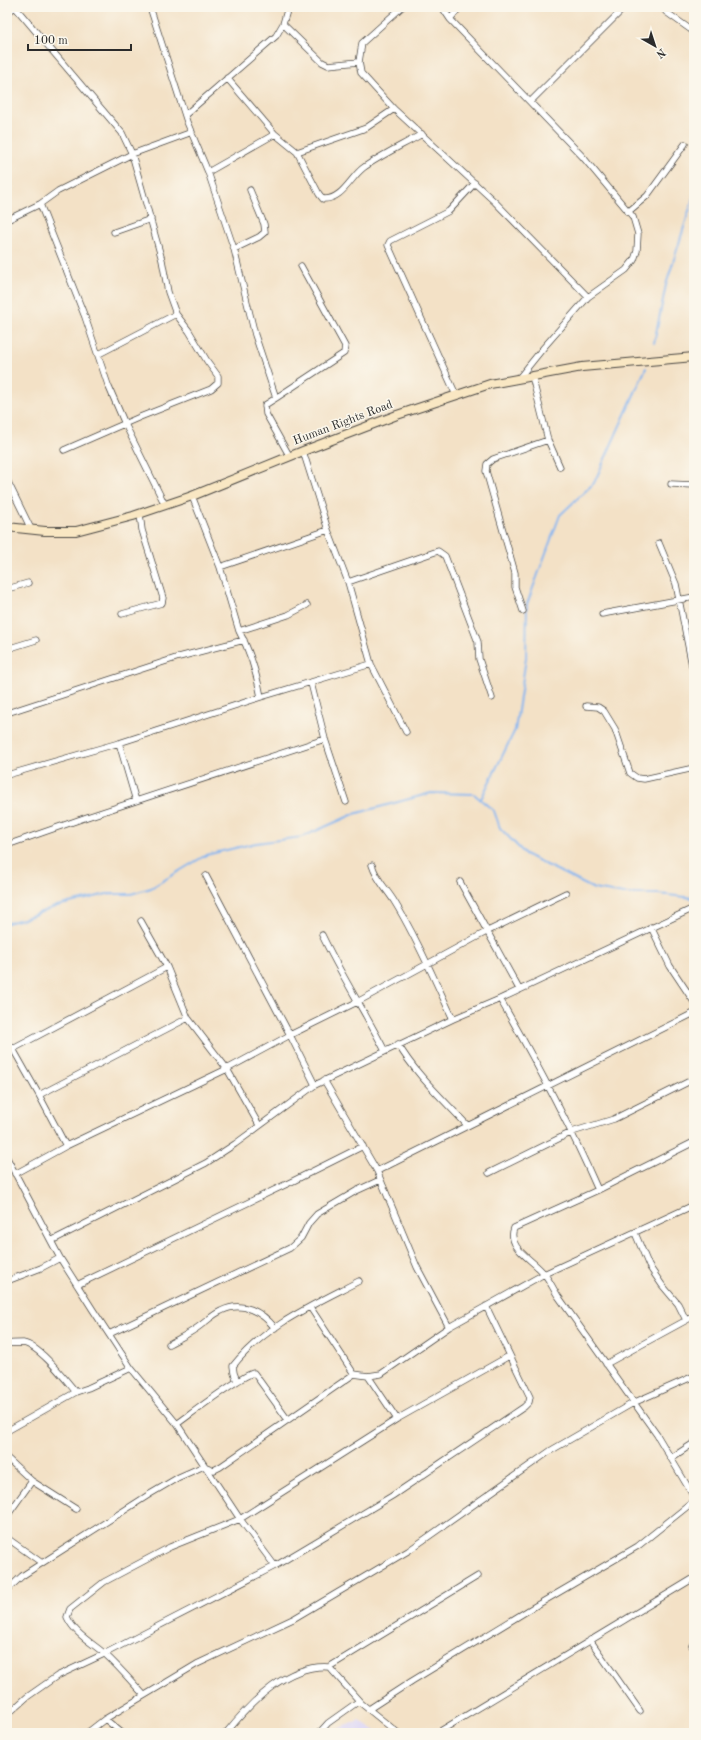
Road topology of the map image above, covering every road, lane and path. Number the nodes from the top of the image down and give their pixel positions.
1 (15, 7) edge
2 (150, 7) edge
3 (288, 7) edge
4 (402, 7) edge
5 (442, 7) edge
6 (460, 7) edge
7 (626, 7) edge
8 (663, 7) edge
9 (7, 14) edge
10 (450, 19) junction
11 (283, 24) junction
12 (694, 32) edge
13 (359, 62) junction
14 (226, 78) junction
15 (530, 102) junction
16 (394, 109) junction
17 (185, 115) junction
18 (192, 132) junction
19 (275, 134) junction
20 (422, 134) junction
21 (685, 144) dead end
22 (298, 152) junction
23 (132, 154) junction
24 (208, 172) junction
25 (474, 183) junction
26 (250, 190) dead end
27 (40, 204) junction
28 (628, 212) junction
29 (152, 219) junction
30 (7, 220) edge
31 (114, 232) dead end
32 (234, 249) junction
33 (301, 266) dead end
34 (588, 297) junction
35 (176, 314) junction
36 (99, 354) junction
37 (694, 356) edge
38 (532, 376) junction
39 (519, 378) junction
40 (456, 395) junction
41 (276, 398) junction
42 (125, 424) junction
43 (548, 440) junction
44 (64, 450) dead end
45 (302, 451) junction
46 (290, 457) junction
47 (560, 467) dead end
48 (7, 480) edge
49 (671, 484) dead end
50 (694, 485) edge
51 (192, 496) junction
52 (165, 505) junction
53 (140, 514) junction
54 (7, 527) edge
55 (31, 529) junction
56 (328, 530) junction
57 (659, 543) dead end
58 (220, 567) junction
59 (348, 582) junction
60 (28, 583) dead end
61 (7, 589) edge
62 (694, 597) edge
63 (680, 600) junction
64 (307, 605) dead end
65 (523, 611) dead end
66 (122, 614) dead end
67 (602, 614) dead end
68 (239, 631) junction
69 (36, 640) dead end
70 (244, 640) junction
71 (7, 649) edge
72 (371, 664) junction
73 (694, 676) edge
74 (311, 683) junction
75 (261, 697) junction
76 (492, 698) dead end
77 (586, 706) dead end
78 (7, 713) edge
79 (406, 732) dead end
80 (326, 739) junction
81 (119, 743) junction
82 (694, 768) edge
83 (7, 776) edge
84 (136, 801) junction
85 (346, 802) dead end
86 (7, 845) edge
87 (372, 865) dead end
88 (206, 876) dead end
89 (460, 882) dead end
90 (566, 893) dead end
91 (694, 908) edge
92 (141, 921) dead end
93 (651, 927) junction
94 (488, 931) junction
95 (322, 935) dead end
96 (427, 964) junction
97 (167, 967) junction
98 (519, 989) junction
99 (500, 999) junction
100 (359, 1001) junction
101 (694, 1002) edge
102 (694, 1012) edge
103 (188, 1018) junction
104 (453, 1019) junction
105 (290, 1035) junction
106 (7, 1042) edge
107 (398, 1044) junction
108 (13, 1049) junction
109 (385, 1051) junction
110 (227, 1069) junction
111 (694, 1079) edge
112 (324, 1080) junction
113 (315, 1085) junction
114 (547, 1085) junction
115 (39, 1095) junction
116 (259, 1125) junction
117 (467, 1125) junction
118 (572, 1132) junction
119 (694, 1142) edge
120 (66, 1146) junction
121 (363, 1146) junction
122 (7, 1158) edge
123 (9, 1166) edge
124 (377, 1171) junction
125 (489, 1173) dead end
126 (15, 1174) junction
127 (380, 1180) junction
128 (598, 1190) junction
129 (694, 1205) edge
130 (635, 1233) junction
131 (51, 1241) junction
132 (60, 1258) junction
133 (544, 1274) junction
134 (7, 1281) edge
135 (359, 1281) dead end
136 (77, 1285) junction
137 (486, 1306) junction
138 (310, 1307) junction
139 (694, 1316) edge
140 (686, 1320) junction
141 (449, 1327) junction
142 (275, 1328) junction
143 (109, 1334) junction
144 (7, 1344) edge
145 (169, 1344) dead end
146 (509, 1356) junction
147 (606, 1364) junction
148 (131, 1368) junction
149 (354, 1374) junction
150 (368, 1376) junction
151 (694, 1376) edge
152 (237, 1381) junction
153 (76, 1392) junction
154 (634, 1403) junction
155 (397, 1419) junction
156 (288, 1420) junction
157 (177, 1424) junction
158 (7, 1431) edge
159 (694, 1443) edge
160 (7, 1458) edge
161 (671, 1458) junction
162 (204, 1466) junction
163 (32, 1481) junction
164 (694, 1497) edge
165 (694, 1501) edge
166 (76, 1509) dead end
167 (7, 1516) edge
168 (240, 1519) junction
169 (7, 1538) edge
170 (42, 1563) junction
171 (275, 1566) junction
172 (478, 1576) dead end
173 (694, 1578) edge
174 (7, 1590) edge
175 (590, 1640) junction
176 (104, 1654) junction
177 (329, 1667) junction
178 (144, 1695) junction
179 (359, 1701) junction
180 (369, 1709) junction
181 (640, 1711) dead end
182 (7, 1715) edge
183 (106, 1719) junction
184 (87, 1733) edge
185 (122, 1733) edge
186 (226, 1733) edge
187 (319, 1733) edge
188 (398, 1733) edge
189 (436, 1733) edge

1 - 9 street
1 - 23 street
2 - 17 street
3 - 11 street
4 - 13 street
5 - 10 street
6 - 10 street
7 - 15 street
8 - 12 street
10 - 15 street
11 - 13 street
11 - 14 street
13 - 16 street
14 - 17 street
14 - 19 street
15 - 28 street
16 - 20 street
16 - 22 street
17 - 18 street
18 - 23 street
18 - 24 street
19 - 22 street
19 - 24 street
20 - 22 street
20 - 25 street
21 - 28 street
23 - 27 street
23 - 29 street
24 - 32 street
25 - 34 street
25 - 40 street
26 - 32 street
27 - 30 street
27 - 36 street
28 - 34 street
29 - 31 street
29 - 35 street
32 - 41 street
33 - 41 street
34 - 39 street
35 - 36 street
35 - 42 street
36 - 42 street
37 - 38 street, Human Rights Road
38 - 39 street, Human Rights Road
38 - 43 street
39 - 40 street, Human Rights Road
40 - 45 street, Human Rights Road
41 - 46 street
42 - 44 street
42 - 52 street
43 - 47 street
43 - 65 street
45 - 46 street, Human Rights Road
45 - 56 street
46 - 51 street, Human Rights Road
48 - 55 street
49 - 50 street
51 - 52 street, Human Rights Road
51 - 58 street
52 - 53 street, Human Rights Road
53 - 55 street, Human Rights Road
53 - 66 street
54 - 55 street, Human Rights Road
56 - 58 street
56 - 59 street
57 - 63 street
58 - 68 street
59 - 72 street
59 - 76 street
60 - 61 street
62 - 63 street
63 - 67 street
63 - 73 street
64 - 68 street
68 - 70 street
69 - 71 street
70 - 75 street
70 - 78 street
72 - 74 street
72 - 79 street
74 - 75 street
74 - 80 street
75 - 81 street
77 - 82 street
80 - 84 street
80 - 85 street
81 - 83 street
81 - 84 street
84 - 86 street
87 - 96 street
88 - 105 street
89 - 94 street
90 - 94 street
91 - 93 street
92 - 97 street
93 - 98 street
93 - 101 street
94 - 96 street
94 - 98 street
95 - 100 street
96 - 100 street
96 - 104 street
97 - 103 street
97 - 108 street
98 - 99 street
99 - 104 street
99 - 114 street
100 - 105 street
100 - 109 street
102 - 114 street
103 - 110 street
103 - 115 street
104 - 107 street
105 - 110 street
105 - 113 street
106 - 108 street
107 - 109 street
107 - 117 street
108 - 115 street
109 - 112 street
110 - 116 street
110 - 120 street
111 - 118 street
112 - 113 street
112 - 121 street
113 - 116 street
114 - 117 street
114 - 118 street
115 - 120 street
116 - 131 street
117 - 124 street
118 - 125 street
118 - 128 street
119 - 128 street
120 - 126 street
121 - 124 street
121 - 136 street
122 - 123 street
123 - 126 street
124 - 127 street
126 - 131 street
127 - 141 street
127 - 143 street
128 - 133 street
129 - 130 street
130 - 133 street
130 - 140 street
131 - 132 street
132 - 134 street
132 - 136 street
133 - 137 street
133 - 147 street
135 - 138 street
136 - 143 street
137 - 141 street
137 - 146 street
138 - 142 street
138 - 149 street
139 - 140 street
140 - 147 street
141 - 150 street
142 - 145 street
142 - 152 street
143 - 148 street
144 - 153 street
146 - 155 street
146 - 171 street
147 - 154 street
148 - 153 street
148 - 157 street
149 - 150 street
149 - 156 street
150 - 155 street
151 - 154 street
152 - 156 street
152 - 157 street
153 - 158 street
154 - 161 street
154 - 178 street
155 - 168 street
156 - 162 street
157 - 162 street
159 - 161 street
160 - 163 street
161 - 164 street
162 - 168 street
162 - 170 street
163 - 166 street
163 - 167 street
165 - 180 street
168 - 171 street
168 - 176 street
169 - 170 street
170 - 174 street
171 - 176 street
172 - 177 street
173 - 175 street
175 - 181 street
175 - 189 street
176 - 178 street
176 - 182 street
177 - 179 street
177 - 186 street
178 - 183 street
179 - 180 street
179 - 187 street
180 - 188 street
183 - 184 street
183 - 185 street

